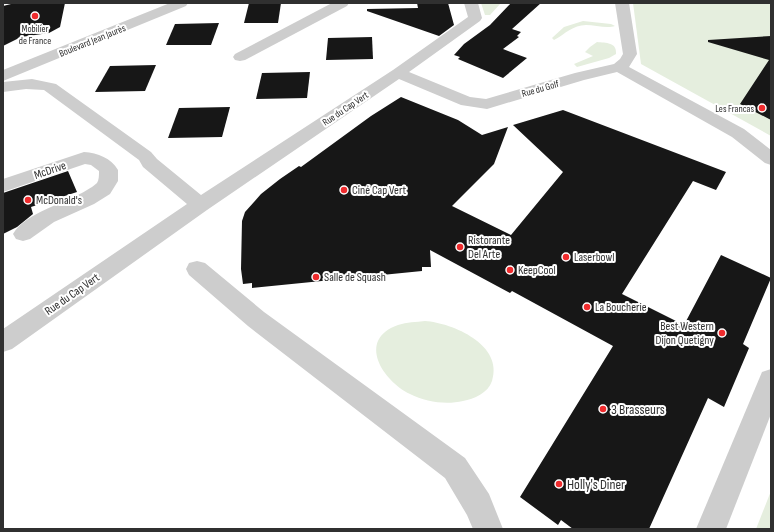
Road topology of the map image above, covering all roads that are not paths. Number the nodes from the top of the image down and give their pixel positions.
1 (181, 3) edge
2 (342, 3) edge
3 (472, 3) edge
4 (622, 3) edge
5 (240, 57) dead end
6 (620, 67) junction
7 (398, 73) junction
8 (3, 76) edge
9 (3, 87) edge
10 (771, 159) edge
11 (3, 186) edge
12 (200, 205) junction
13 (23, 234) dead end
14 (197, 269) dead end
15 (3, 342) edge
16 (771, 380) edge
17 (488, 529) edge
18 (711, 529) edge

1 - 8 street, Boulevard Jean Jaurès
2 - 5 street
3 - 7 street, Rue du Cap Vert
4 - 6 street
6 - 7 street, Rue du Golf
6 - 10 street
7 - 12 street, Rue du Cap Vert
9 - 12 street
11 - 13 street, McDrive
12 - 15 street, Rue du Cap Vert
14 - 17 street
16 - 18 street

